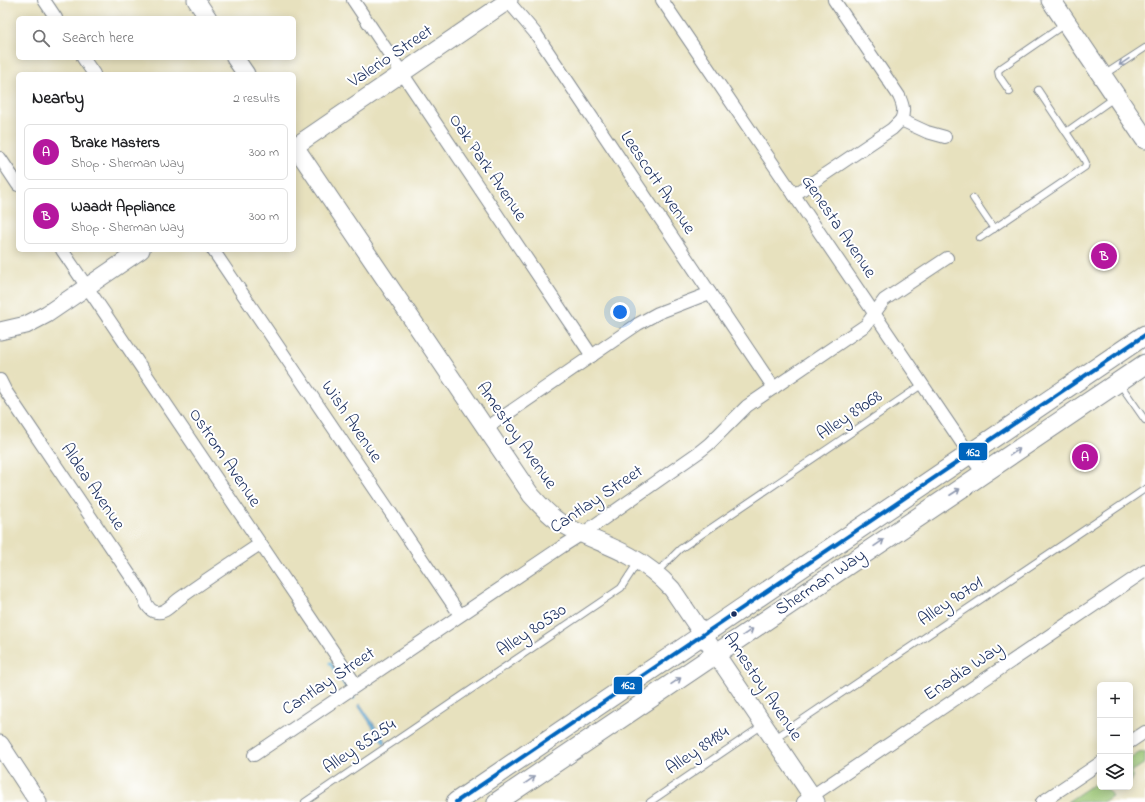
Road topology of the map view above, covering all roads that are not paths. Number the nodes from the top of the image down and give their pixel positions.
1 (44, 0) edge
2 (196, 0) edge
3 (353, 0) edge
4 (508, 0) edge
5 (662, 0) edge
6 (834, 0) edge
7 (1051, 0) edge
8 (55, 16) edge
9 (207, 16) edge
10 (1066, 22) junction
11 (1145, 48) edge
12 (84, 60) edge
13 (236, 60) edge
14 (93, 72) edge
15 (245, 72) edge
16 (403, 74) junction
17 (1103, 76) junction
18 (1038, 90) dead end
19 (1010, 92) dead end
20 (1116, 96) junction
21 (901, 120) junction
22 (1066, 132) junction
23 (945, 137) dead end
24 (1145, 139) edge
25 (296, 145) edge
26 (296, 149) edge
27 (0, 158) edge
28 (16, 182) edge
29 (794, 195) junction
30 (973, 198) dead end
31 (994, 229) junction
32 (980, 238) dead end
33 (63, 252) edge
34 (138, 252) edge
35 (214, 252) edge
36 (947, 258) dead end
37 (87, 287) junction
38 (710, 293) junction
39 (875, 314) junction
40 (0, 331) edge
41 (1145, 335) edge
42 (592, 356) junction
43 (1145, 364) edge
44 (0, 380) edge
45 (1119, 382) junction
46 (923, 384) junction
47 (774, 388) junction
48 (1145, 420) edge
49 (485, 429) junction
50 (970, 455) junction
51 (983, 474) junction
52 (1145, 489) edge
53 (582, 534) junction
54 (260, 544) junction
55 (638, 561) junction
56 (1145, 571) edge
57 (656, 574) junction
58 (460, 615) junction
59 (703, 635) junction
60 (716, 654) junction
61 (356, 685) junction
62 (432, 716) joint
63 (764, 724) junction
64 (1145, 732) edge
65 (774, 739) junction
66 (1133, 740) edge
67 (0, 744) edge
68 (254, 755) dead end
69 (1097, 765) edge
70 (810, 800) edge
71 (38, 802) edge
72 (305, 802) edge
73 (456, 802) edge
74 (497, 802) edge
75 (650, 802) edge
76 (1042, 802) edge

1 - 8 street
2 - 9 street
3 - 16 street, Oak Park Avenue
4 - 16 street, Valerio Street
4 - 38 street, Leescott Avenue
5 - 29 street, Genesta Avenue
6 - 21 street
7 - 10 main road
10 - 17 main road
10 - 19 lane
11 -> 17 lane
12 - 14 street
13 - 15 street
16 - 25 street, Valerio Street
16 - 42 street, Oak Park Avenue
17 - 20 main road
18 - 22 lane
20 - 22 lane
20 - 24 main road
21 - 23 street
21 - 29 street
22 - 31 lane
26 - 49 street, Amestoy Avenue
27 - 28 street
29 - 39 street, Genesta Avenue
30 - 31 lane
31 - 32 lane
33 - 37 street, Ostrom Avenue
34 - 37 street
35 - 58 street, Wish Avenue
36 - 39 street, Cantlay Street
37 - 40 street
37 - 54 street, Ostrom Avenue
38 - 42 street
38 - 47 street, Leescott Avenue
39 - 46 street, Genesta Avenue
39 - 47 street, Cantlay Street
41 - 50 main road, Sherman Way
42 - 49 street
43 - 45 main road, Sherman Way
44 - 54 street, Aldea Avenue
45 - 48 lane
51 -> 45 main road, Sherman Way
46 - 50 street, Genesta Avenue
46 - 57 lane, Alley 89068
47 - 53 street, Cantlay Street
49 - 53 street, Amestoy Avenue
50 - 51 street, Genesta Avenue
50 - 59 main road, Sherman Way
60 -> 51 main road, Sherman Way
52 - 65 lane, Alley 90701
53 - 55 street, Amestoy Avenue
53 - 58 street, Cantlay Street
54 - 61 street, Ostrom Avenue
55 - 57 street, Amestoy Avenue
55 - 62 lane, Alley 80530
56 - 70 street, Enadia Way
57 - 59 street, Amestoy Avenue
58 - 61 street, Cantlay Street
59 - 60 street, Amestoy Avenue
59 - 73 main road, Sherman Way
60 - 63 street, Amestoy Avenue
74 -> 60 main road, Sherman Way
61 - 68 street, Cantlay Street
62 - 72 lane, Alley 85254
63 - 65 street, Amestoy Avenue
63 - 75 lane, Alley 89184
64 - 66 street
65 - 70 street, Amestoy Avenue
67 - 71 street
69 - 76 street

